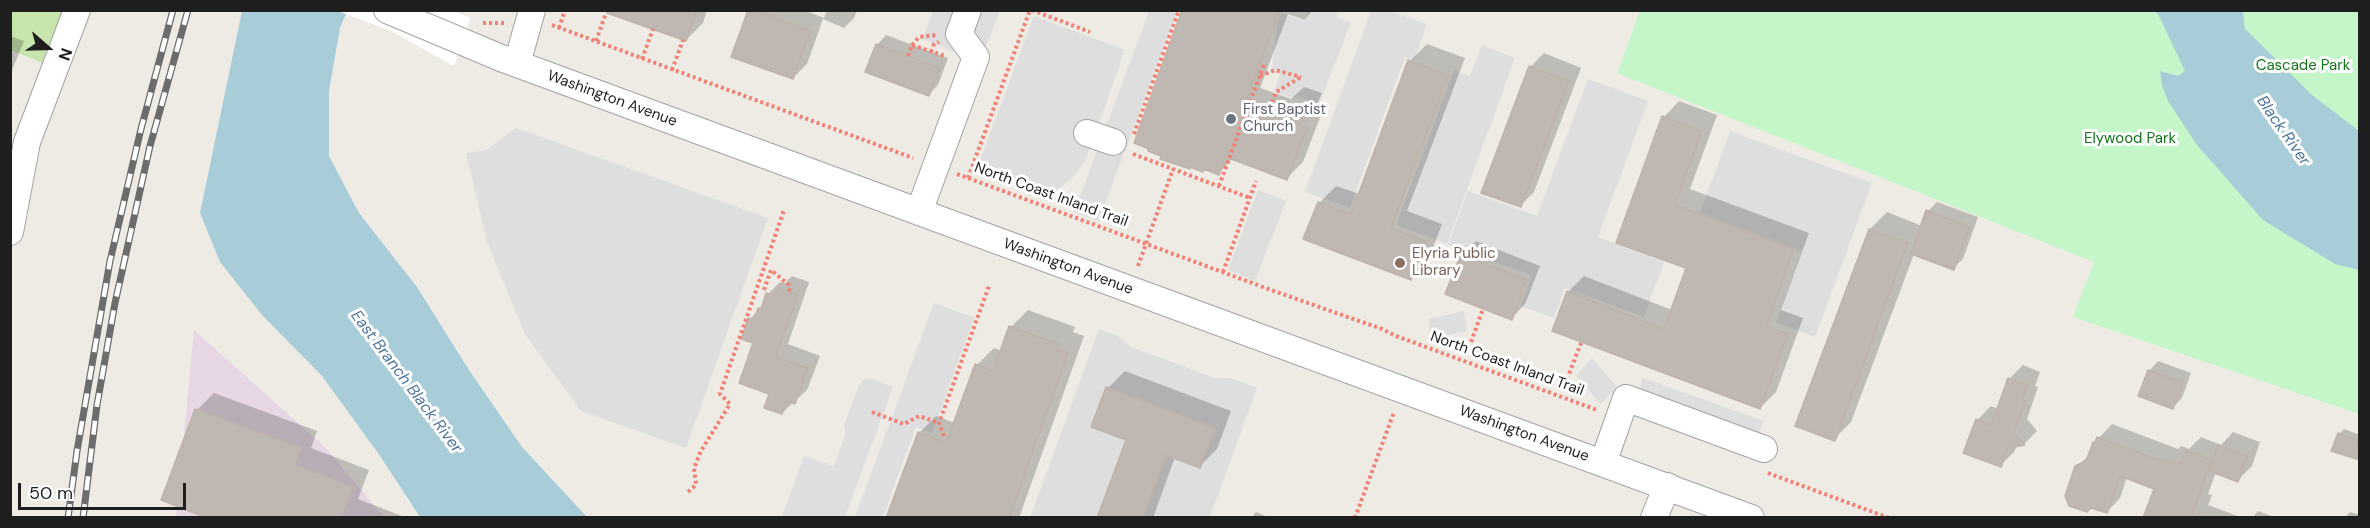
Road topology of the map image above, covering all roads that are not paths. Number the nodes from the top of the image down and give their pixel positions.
1 (76, 10) edge
2 (387, 10) edge
3 (968, 10) edge
4 (530, 16) edge
5 (517, 63) junction
6 (1087, 133) dead end
7 (1124, 145) road end
8 (919, 212) junction
9 (10, 231) edge
10 (1764, 449) dead end
11 (1603, 463) junction
12 (1667, 486) junction
13 (1701, 509) edge
14 (1654, 518) edge
15 (1751, 518) edge

1 - 9 street
2 - 5 street, Washington Avenue
3 - 8 street
4 - 5 street
5 - 8 street, Washington Avenue
6 - 7 street
8 - 11 street, Washington Avenue
10 - 11 street
11 - 12 street, Washington Avenue
12 - 13 street, Washington Avenue
12 - 14 street
13 - 15 street, Washington Avenue

